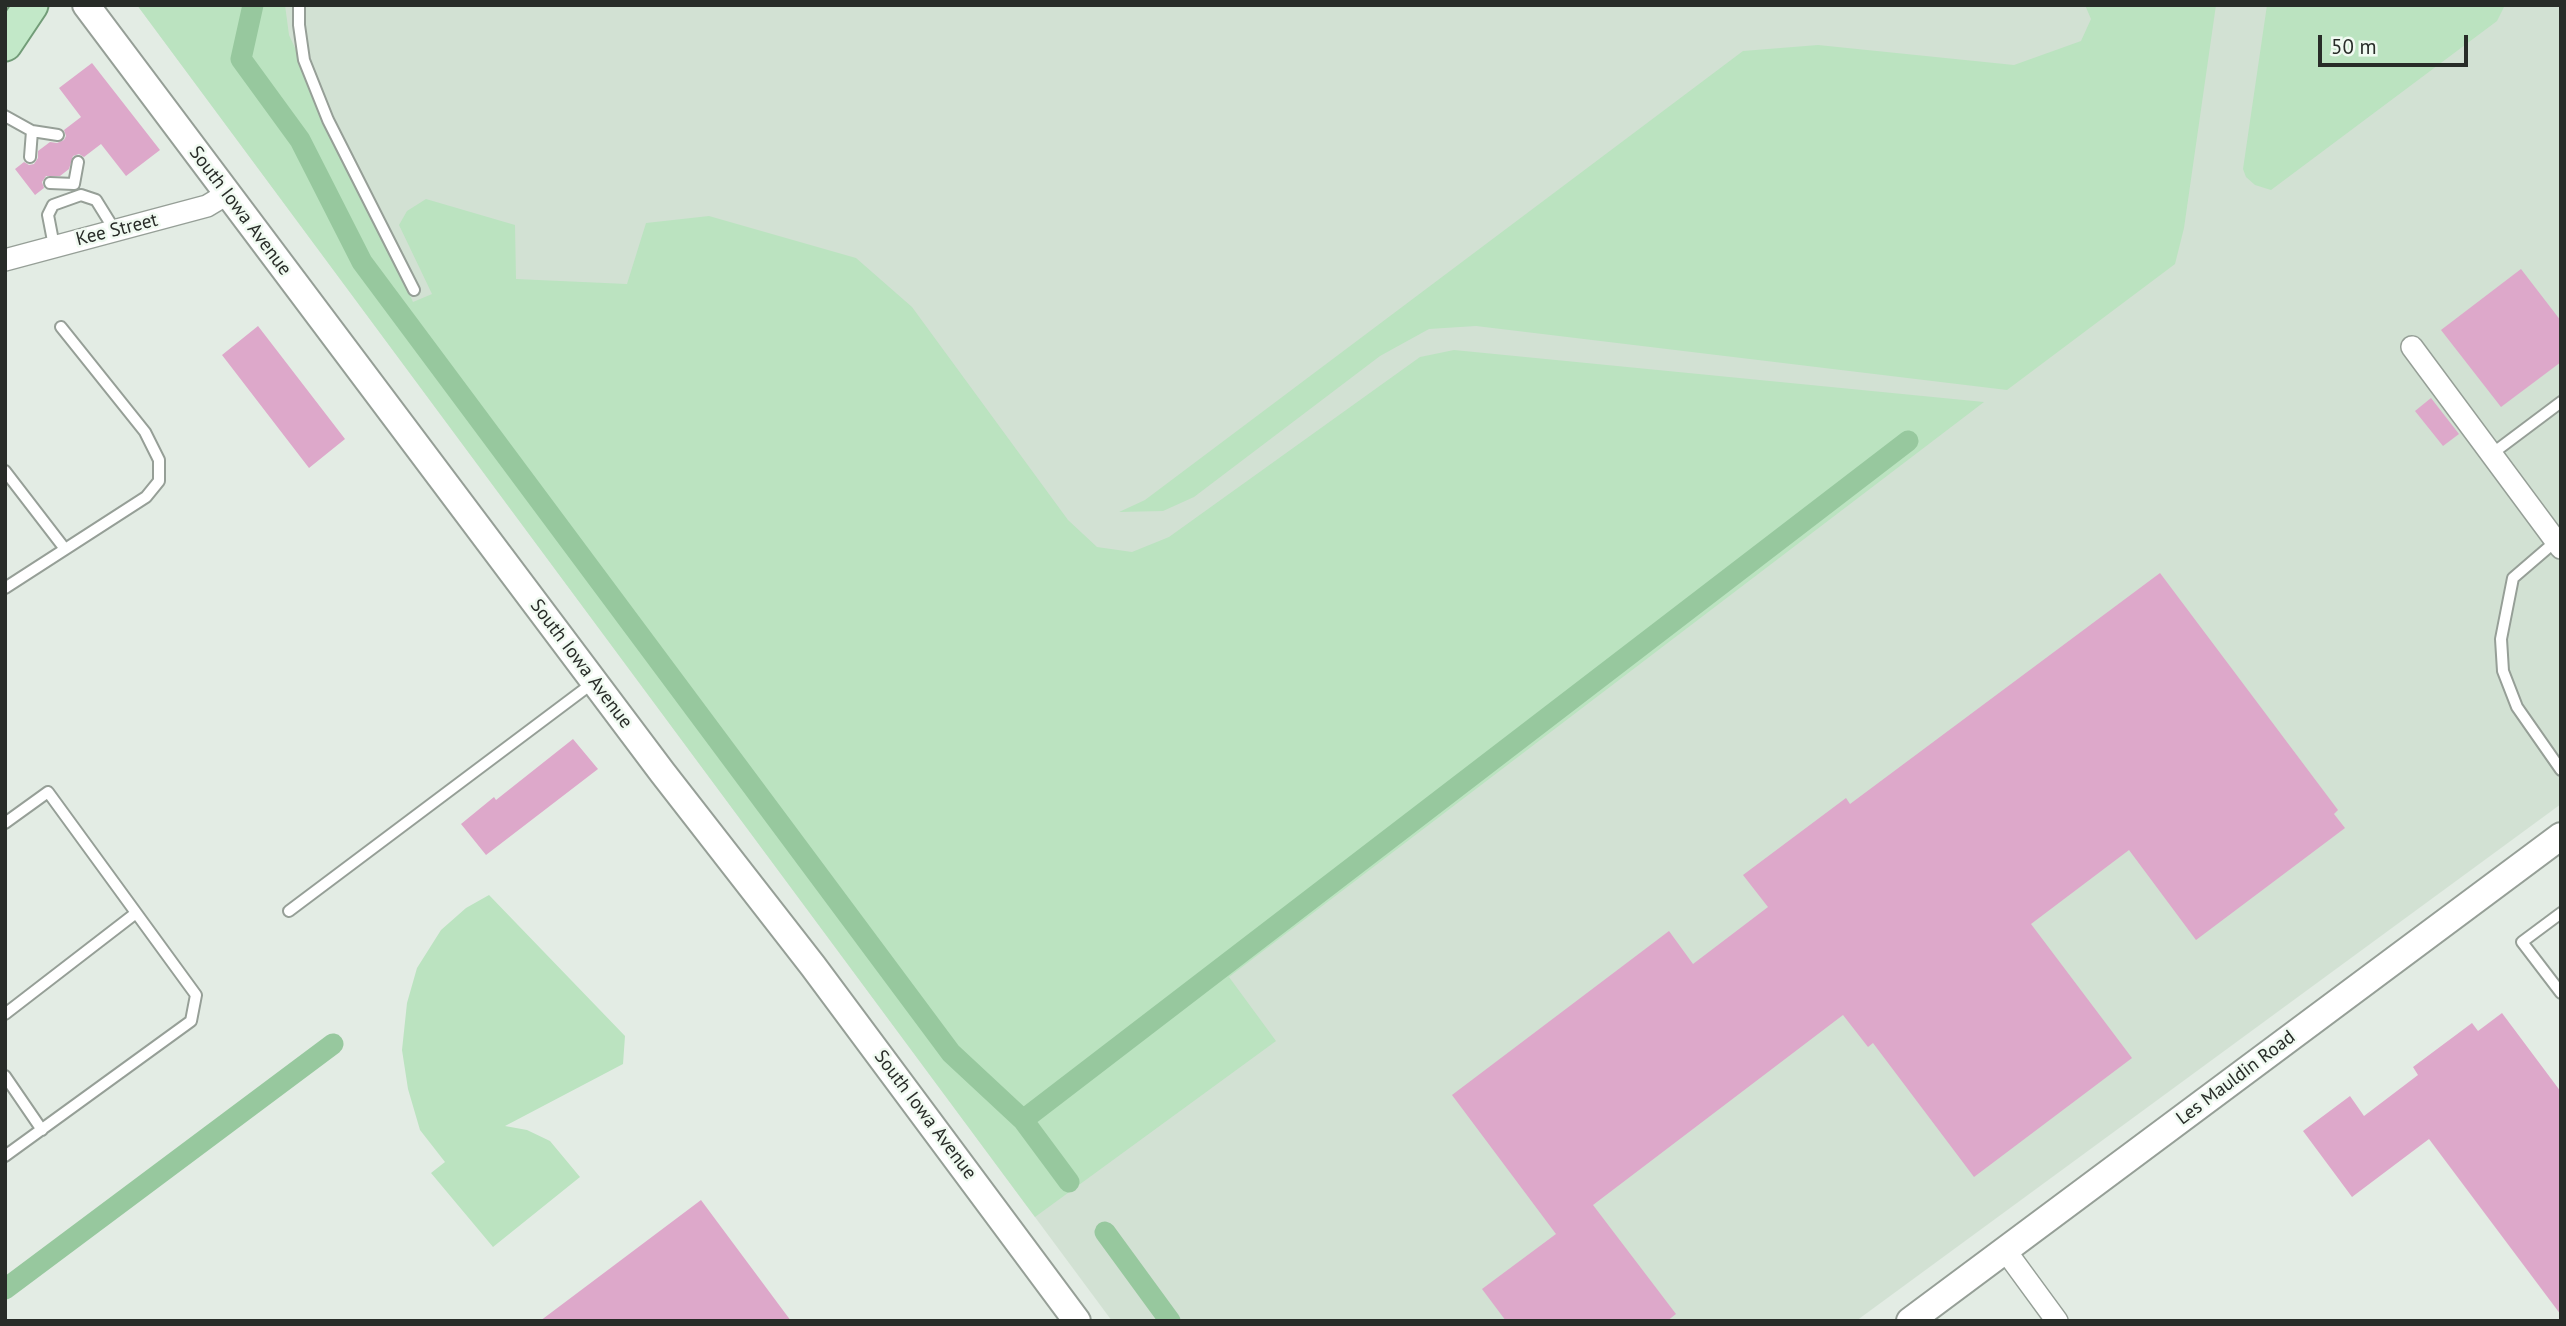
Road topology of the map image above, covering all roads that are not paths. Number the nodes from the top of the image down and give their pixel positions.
1 (31, 5) edge
2 (86, 5) edge
3 (299, 5) edge
4 (5, 44) edge
5 (5, 116) edge
6 (32, 131) junction
7 (58, 135) dead end
8 (30, 157) dead end
9 (78, 162) dead end
10 (50, 183) dead end
11 (74, 184) junction
12 (226, 194) junction
13 (81, 195) junction
14 (114, 229) junction
15 (54, 246) junction
16 (5, 260) edge
17 (414, 290) dead end
18 (61, 327) dead end
19 (2412, 347) dead end
20 (2561, 402) edge
21 (2493, 453) junction
22 (5, 471) edge
23 (2558, 545) edge
24 (65, 549) junction
25 (5, 588) edge
26 (594, 682) junction
27 (2561, 770) edge
28 (5, 823) edge
29 (2561, 836) edge
30 (289, 911) dead end
31 (2561, 913) edge
32 (136, 914) junction
33 (2561, 993) edge
34 (5, 1014) edge
35 (5, 1076) edge
36 (42, 1129) junction
37 (5, 1156) edge
38 (2005, 1250) junction
39 (1077, 1321) edge
40 (1910, 1321) edge
41 (2057, 1321) edge

1 - 4 main road
2 - 12 street, South Iowa Avenue
3 - 17 lane
5 - 6 lane
6 - 7 lane
6 - 8 lane
9 - 11 lane
10 - 11 lane
11 - 13 lane
12 - 14 street, Kee Street
12 - 26 street, South Iowa Avenue
13 - 14 lane
13 - 15 lane
14 - 15 street, Kee Street
15 - 16 street, Kee Street
18 - 24 lane
19 - 21 street
20 - 21 lane
21 - 23 street
22 - 24 lane
23 - 27 lane
24 - 25 lane
26 - 30 lane
26 - 39 street, South Iowa Avenue
28 - 32 lane
29 - 38 street, Les Mauldin Road
31 - 33 lane
32 - 34 lane
32 - 36 lane
35 - 36 lane
36 - 37 lane
38 - 40 street, Les Mauldin Road
38 - 41 street

